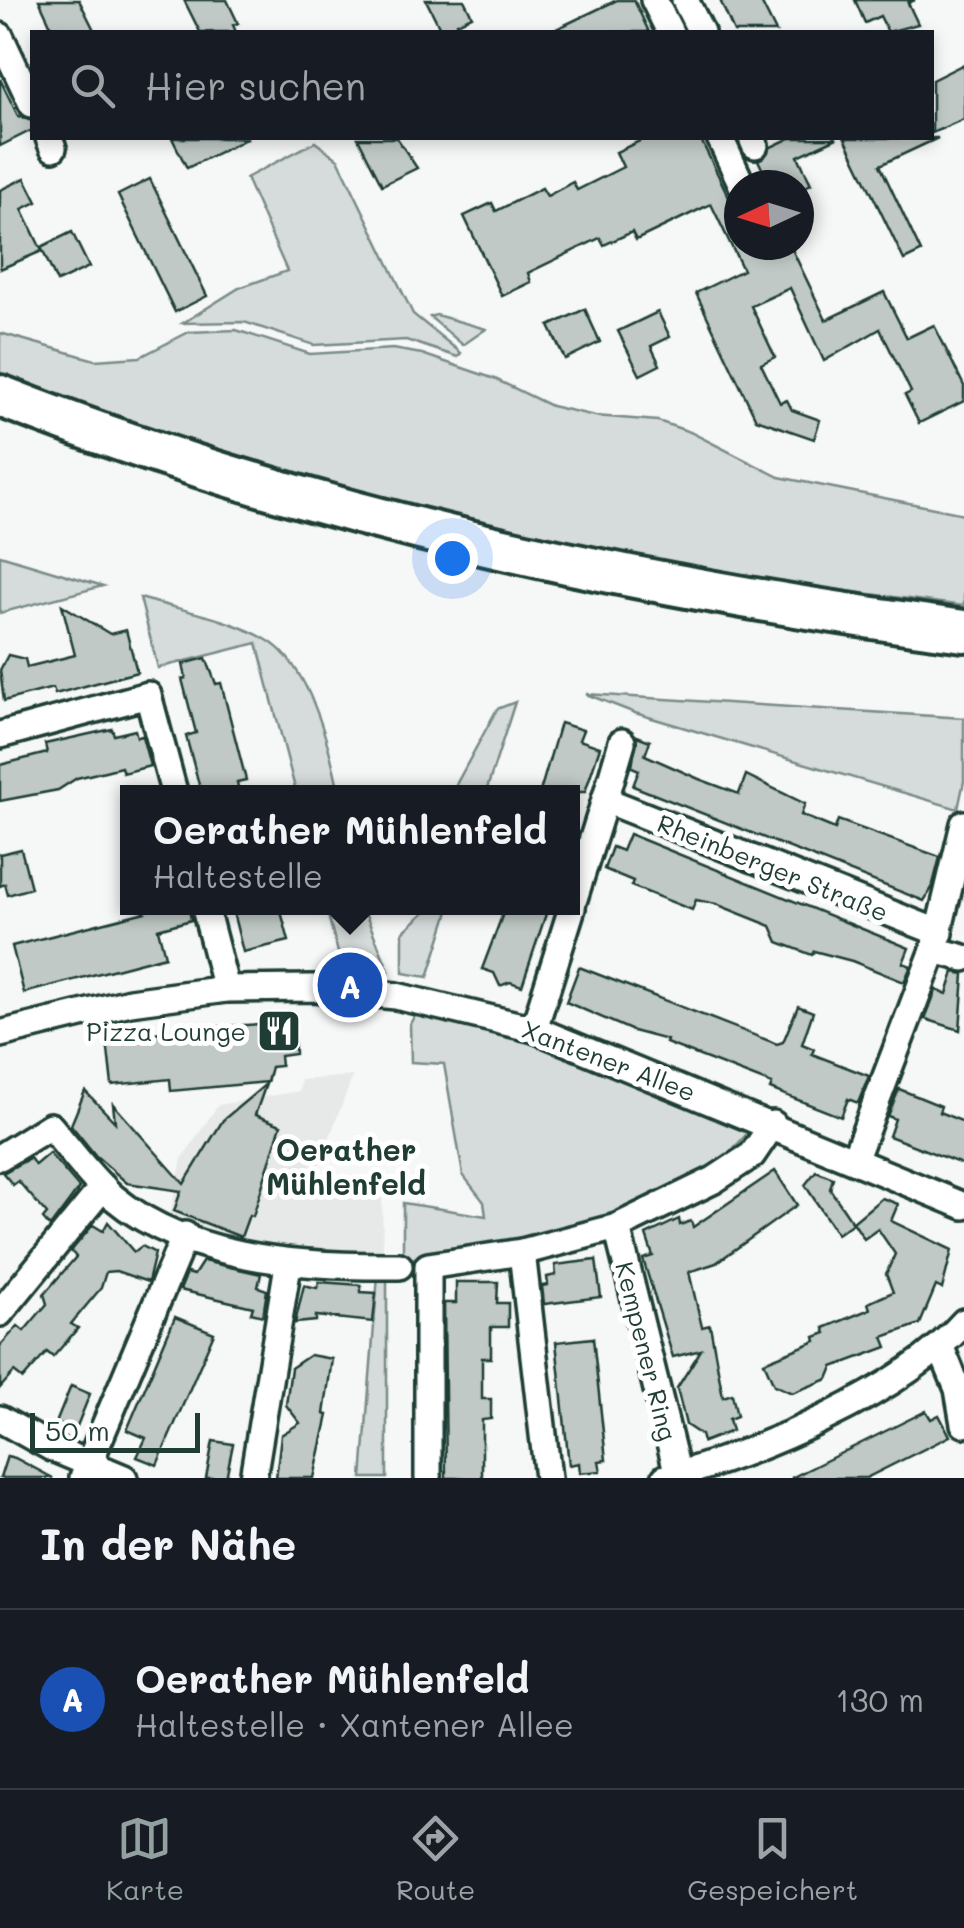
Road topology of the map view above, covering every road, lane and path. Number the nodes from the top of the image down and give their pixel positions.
1 (654, 0) edge
2 (685, 0) edge
3 (669, 30) edge
4 (700, 30) edge
5 (0, 36) edge
6 (30, 100) edge
7 (721, 140) edge
8 (735, 170) edge
9 (0, 396) edge
10 (964, 631) edge
11 (0, 735) edge
12 (622, 742) dead end
13 (172, 785) edge
14 (606, 800) junction
15 (964, 824) edge
16 (580, 881) edge
17 (207, 915) edge
18 (569, 915) edge
19 (937, 942) junction
20 (964, 958) edge
21 (226, 989) junction
22 (2, 1026) edge
23 (534, 1028) junction
24 (773, 1124) junction
25 (0, 1157) edge
26 (855, 1158) junction
27 (102, 1188) junction
28 (964, 1206) edge
29 (617, 1227) junction
30 (185, 1236) junction
31 (522, 1252) junction
32 (288, 1265) junction
33 (399, 1266) dead end
34 (0, 1313) edge
35 (964, 1322) edge
36 (941, 1348) junction
37 (0, 1419) edge
38 (964, 1424) edge
39 (742, 1467) edge
40 (86, 1471) edge
41 (671, 1476) edge
42 (124, 1478) edge
43 (253, 1478) edge
44 (428, 1478) edge
45 (548, 1478) edge

1 - 3 street
2 - 4 street
5 - 6 street
7 - 8 street
9 - 10 main road
11 - 13 street
12 - 14 street
14 - 16 street
14 - 19 street, Rheinberger Straße
15 - 19 street
17 - 21 street
18 - 23 street
19 - 20 street, Rheinberger Straße
19 - 26 street
21 - 22 street, Xantener Allee
21 - 23 street, Xantener Allee
23 - 24 street, Xantener Allee
24 - 26 street, Xantener Allee
24 - 29 street, Kempener Ring
25 - 27 street
26 - 28 street, Xantener Allee
27 - 30 street
27 - 34 street
29 - 31 street, Kempener Ring
29 - 41 street, Kempener Ring
30 - 32 street
30 - 40 street
31 - 44 street, Kempener Ring
31 - 45 street
32 - 33 street
32 - 43 street
35 - 36 street
36 - 38 street
36 - 39 street
37 - 40 street
39 - 41 street
40 - 42 street

